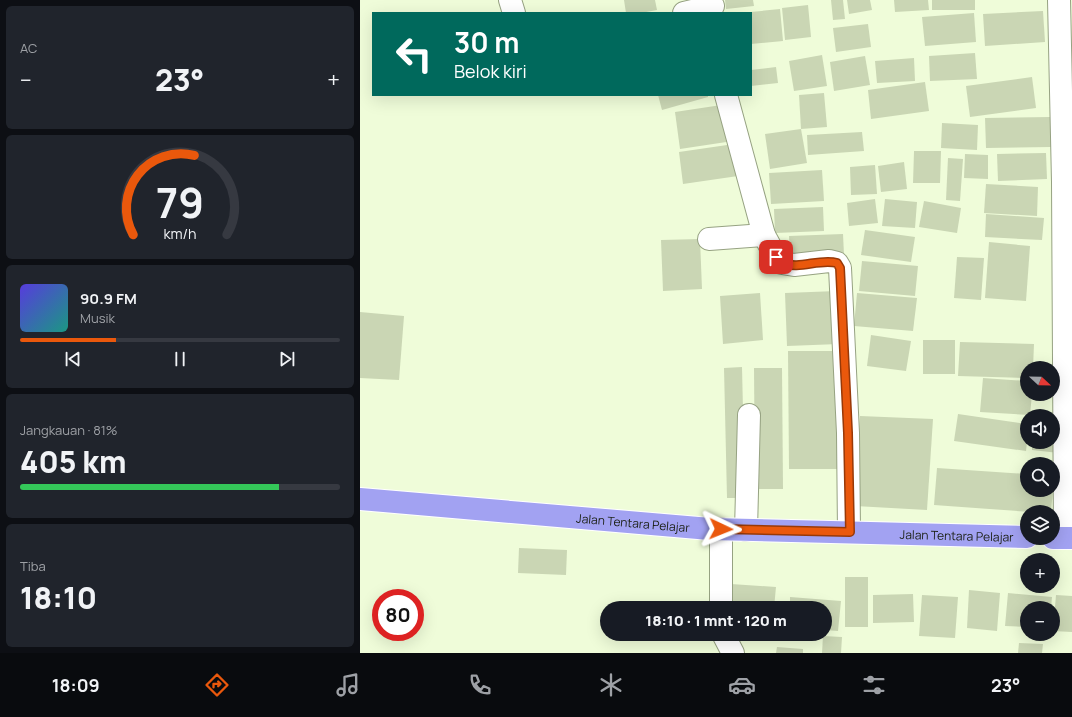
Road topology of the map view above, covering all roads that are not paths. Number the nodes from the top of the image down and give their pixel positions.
1 (510, 0) edge
2 (1059, 0) edge
3 (714, 6) edge
4 (514, 12) edge
5 (688, 12) edge
6 (726, 96) edge
7 (764, 235) junction
8 (709, 239) dead end
9 (749, 415) dead end
10 (360, 499) edge
11 (721, 529) junction
12 (746, 530) junction
13 (850, 532) junction
14 (1020, 537) edge
15 (1063, 538) edge
16 (721, 601) edge
17 (727, 641) edge
18 (733, 653) edge

1 - 4 street
2 - 15 street
3 - 5 street
6 - 7 street
7 - 8 street
7 - 13 street
9 - 12 street
10 - 11 highway, Jalan Tentara Pelajar
11 - 12 highway, Jalan Tentara Pelajar
11 - 16 street
12 - 13 highway, Jalan Tentara Pelajar
13 - 14 highway, Jalan Tentara Pelajar
17 - 18 street

